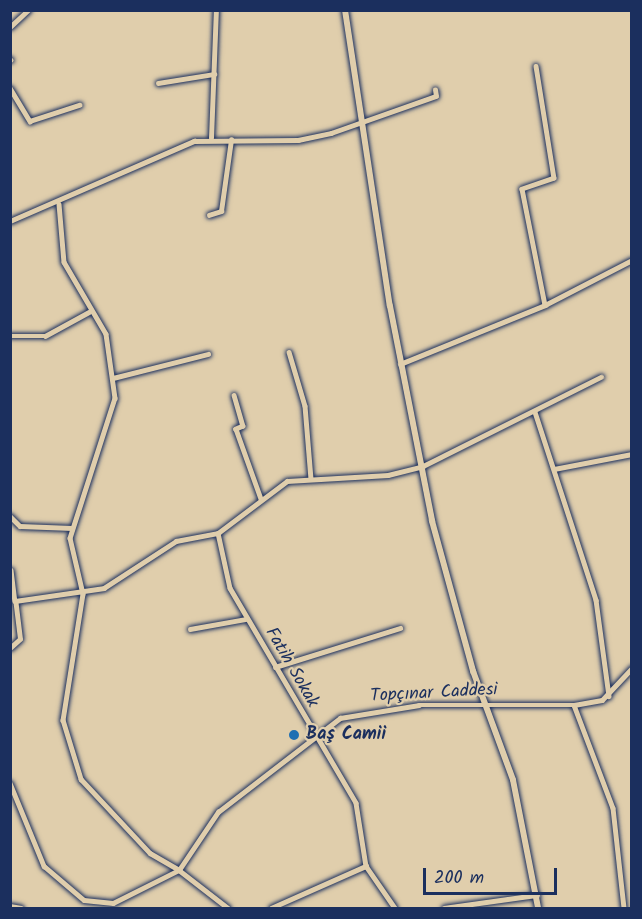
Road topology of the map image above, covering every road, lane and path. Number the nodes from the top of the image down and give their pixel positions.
1 (216, 10) edge
2 (345, 10) edge
3 (25, 11) edge
4 (10, 27) edge
5 (536, 66) dead end
6 (214, 74) junction
7 (158, 83) dead end
8 (10, 88) edge
9 (435, 90) dead end
10 (79, 105) dead end
11 (362, 126) junction
12 (211, 138) junction
13 (231, 140) junction
14 (59, 204) junction
15 (208, 215) dead end
16 (10, 221) edge
17 (632, 260) edge
18 (545, 305) junction
19 (89, 312) junction
20 (10, 336) edge
21 (289, 352) dead end
22 (208, 354) dead end
23 (400, 364) junction
24 (601, 377) dead end
25 (113, 378) junction
26 (234, 395) dead end
27 (535, 412) junction
28 (632, 454) edge
29 (423, 466) junction
30 (554, 469) junction
31 (311, 479) junction
32 (261, 499) junction
33 (10, 516) edge
34 (72, 528) junction
35 (218, 533) junction
36 (11, 570) edge
37 (83, 594) junction
38 (15, 601) junction
39 (246, 619) junction
40 (400, 627) dead end
41 (190, 629) dead end
42 (10, 648) edge
43 (275, 667) junction
44 (632, 668) edge
45 (609, 696) junction
46 (483, 704) junction
47 (574, 705) junction
48 (316, 737) junction
49 (10, 783) edge
50 (366, 866) junction
51 (180, 870) junction
52 (537, 895) junction
53 (10, 906) edge
54 (99, 906) edge
55 (21, 909) edge
56 (228, 909) edge
57 (271, 909) edge
58 (395, 909) edge
59 (444, 909) edge
60 (538, 909) edge
61 (624, 909) edge

1 - 6 street
2 - 11 street
3 - 4 street
5 - 18 street
6 - 7 street
6 - 12 street
8 - 10 street
9 - 11 street
11 - 13 street
11 - 23 street
12 - 13 street
12 - 14 street
13 - 15 street
14 - 16 street
14 - 19 street
17 - 18 street
18 - 23 street
19 - 20 street
19 - 25 street
21 - 31 street
22 - 25 street
23 - 29 street
24 - 27 street
25 - 34 street
26 - 32 street
27 - 29 street
27 - 30 street
28 - 30 street
29 - 31 street
29 - 46 street
30 - 45 street
31 - 32 street
32 - 35 street
33 - 34 street
34 - 37 street
35 - 37 street
35 - 39 street, Fatih Sokak
36 - 38 street
37 - 38 street
37 - 51 street
38 - 42 street
39 - 41 street
39 - 43 street, Fatih Sokak
40 - 43 street
43 - 48 street, Fatih Sokak
44 - 45 street
45 - 47 street, Topçınar Caddesi
46 - 47 street, Topçınar Caddesi
46 - 48 street, Topçınar Caddesi
46 - 52 street
47 - 61 street
48 - 50 street, Fatih Sokak
48 - 51 street, Topçınar Caddesi
49 - 54 street
50 - 57 street
50 - 58 street, Fatih Sokak
51 - 54 street
51 - 56 street
52 - 59 street
52 - 60 street
53 - 55 street

